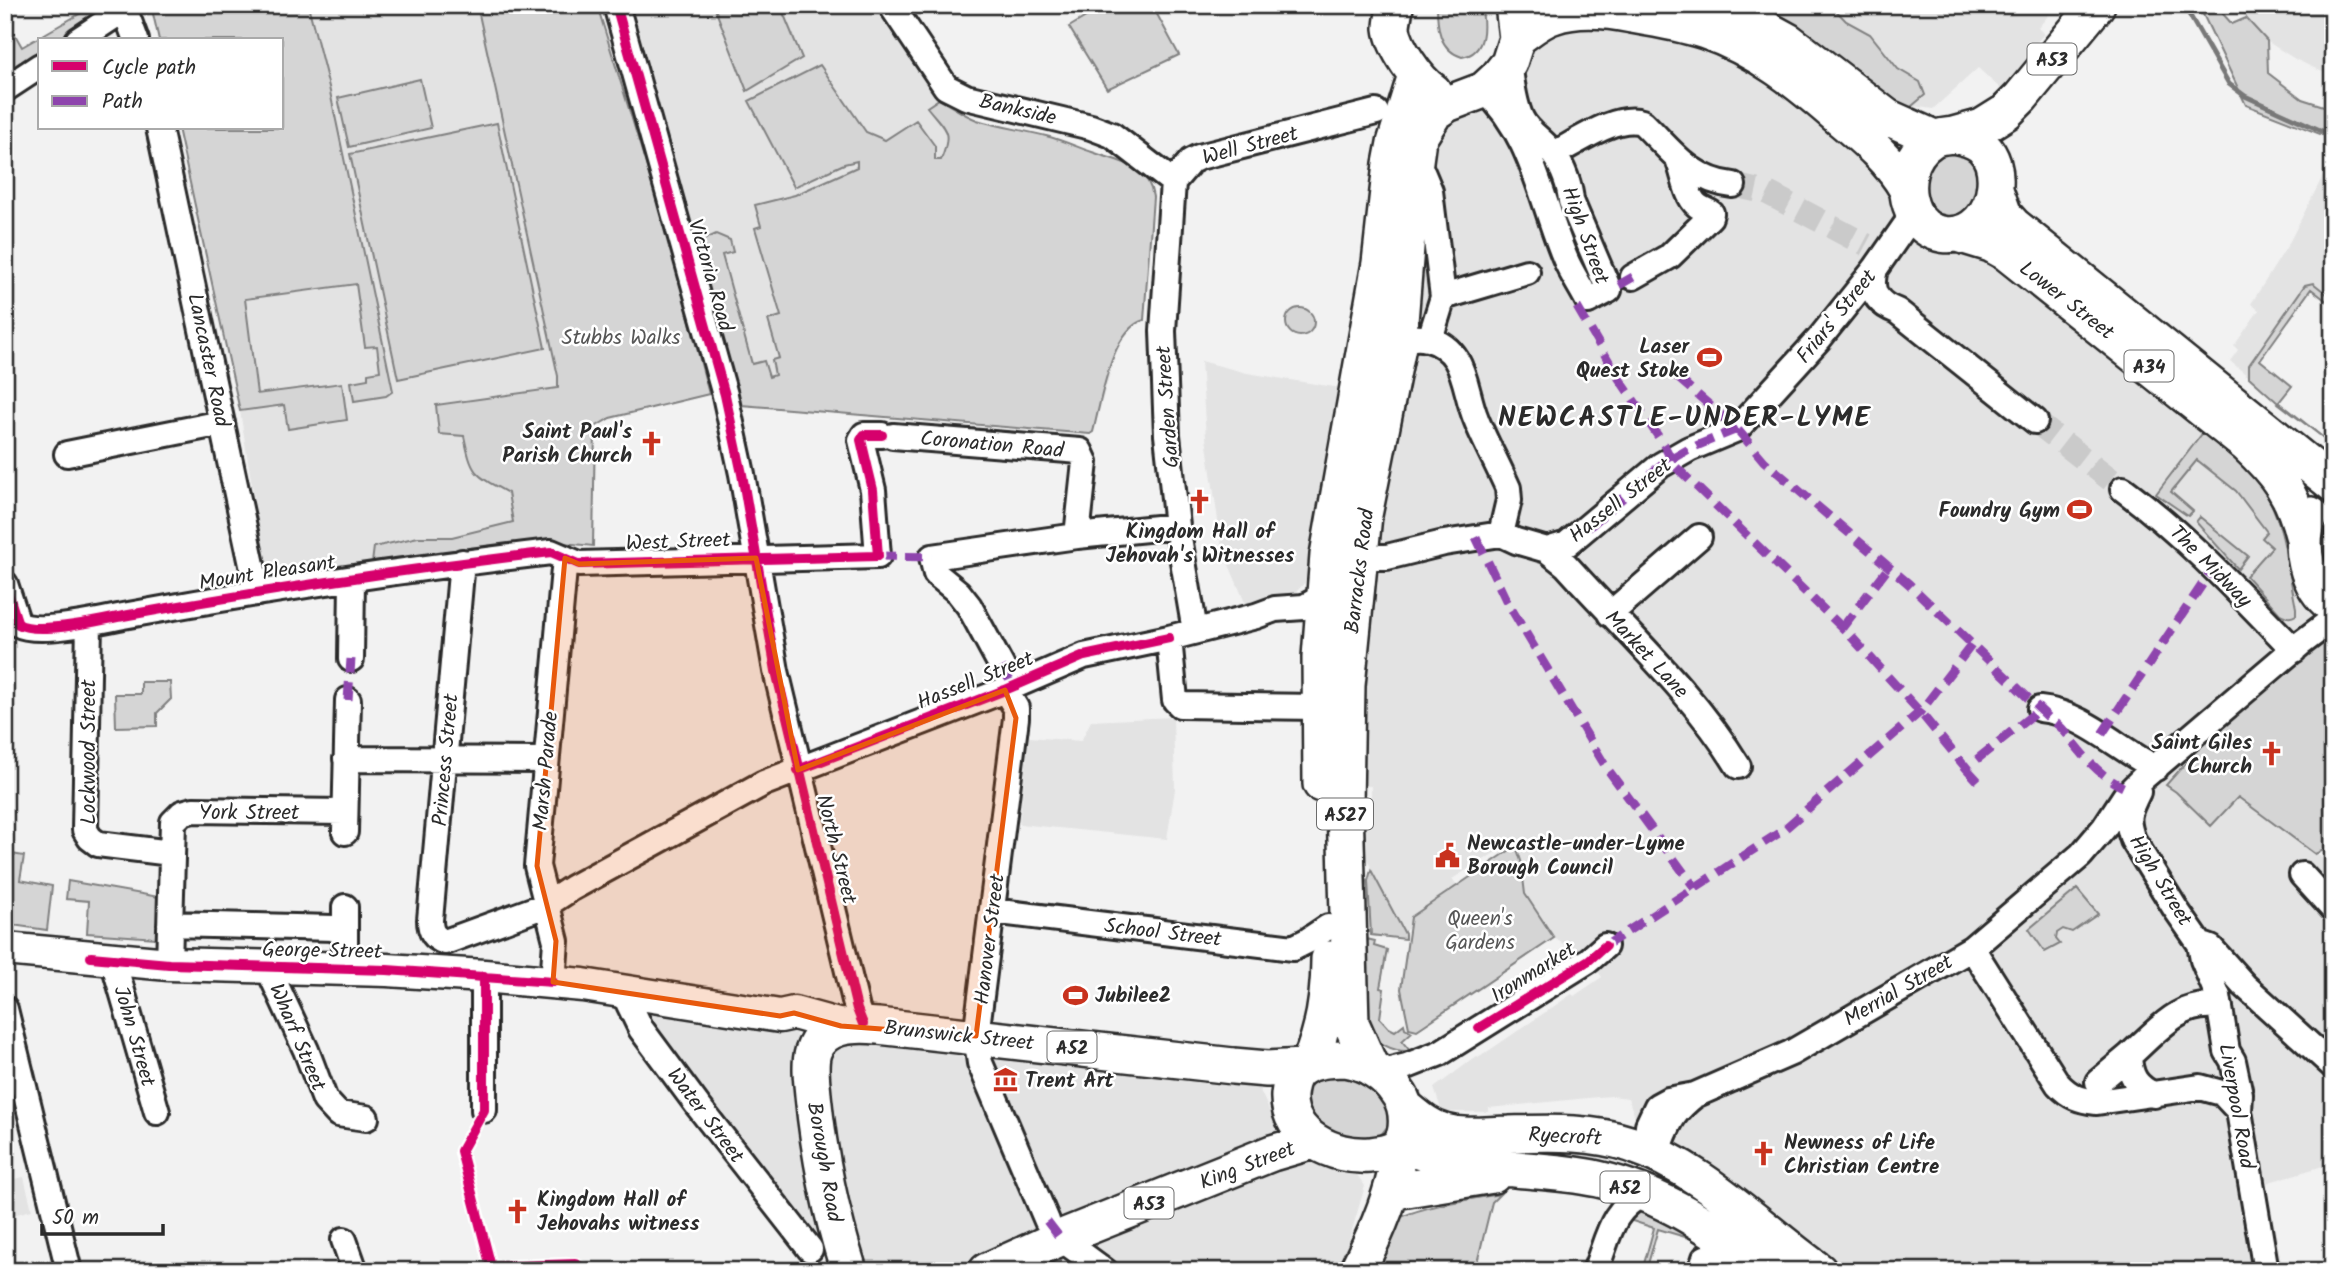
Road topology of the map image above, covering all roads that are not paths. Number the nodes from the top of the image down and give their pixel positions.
1 (616, 5) edge
2 (891, 5) edge
3 (1713, 5) edge
4 (2097, 5) edge
5 (124, 7) edge
6 (1386, 13) edge
7 (1513, 35) edge
8 (81, 38) edge
9 (135, 38) edge
10 (38, 67) edge
11 (1416, 75) junction
12 (5, 89) edge
13 (1474, 93) junction
14 (1376, 112) dead end
15 (2007, 112) junction
16 (159, 130) edge
17 (1944, 137) junction
18 (1414, 154) junction
19 (1554, 154) junction
20 (1679, 162) junction
21 (1994, 180) junction
22 (1173, 182) junction
23 (1733, 185) tunnel mouth
24 (1909, 198) junction
25 (1953, 235) junction
26 (1875, 256) junction
27 (1527, 272) dead end
28 (1633, 277) dead end
29 (1443, 297) junction
30 (1897, 311) junction
31 (1414, 343) junction
32 (1749, 417) joint
33 (2035, 421) tunnel mouth
34 (222, 423) junction
35 (67, 454) dead end
36 (2333, 484) edge
37 (2123, 489) tunnel mouth
38 (2333, 498) edge
39 (1177, 526) junction
40 (1501, 534) junction
41 (2303, 535) junction
42 (1077, 536) junction
43 (1699, 537) dead end
44 (1547, 550) junction
45 (878, 556) joint
46 (1344, 556) junction
47 (565, 558) junction
48 (756, 558) junction
49 (462, 562) junction
50 (352, 579) junction
51 (5, 584) edge
52 (1324, 591) junction
53 (258, 593) junction
54 (2323, 595) edge
55 (1609, 614) junction
56 (1256, 616) junction
57 (2333, 619) edge
58 (89, 623) junction
59 (1195, 631) junction
60 (1169, 638) junction
61 (2297, 647) junction
62 (1320, 657) junction
63 (351, 659) dead end
64 (1004, 678) junction
65 (348, 700) dead end
66 (1320, 707) junction
67 (2040, 709) dead end
68 (445, 758) junction
69 (346, 759) junction
70 (545, 760) junction
71 (1738, 766) dead end
72 (798, 769) junction
73 (2151, 772) junction
74 (2137, 849) junction
75 (171, 853) junction
76 (2081, 855) junction
77 (2302, 875) dead end
78 (547, 905) junction
79 (345, 907) dead end
80 (2333, 909) edge
81 (992, 911) junction
82 (170, 925) junction
83 (1318, 934) junction
84 (345, 936) junction
85 (453, 941) joint
86 (2200, 944) junction
87 (1605, 946) dead end
88 (1972, 948) junction
89 (5, 949) edge
90 (113, 960) junction
91 (169, 964) junction
92 (268, 968) junction
93 (345, 969) junction
94 (484, 976) junction
95 (553, 982) junction
96 (2244, 985) junction
97 (618, 992) junction
98 (2219, 1001) junction
99 (5, 1009) edge
100 (836, 1034) junction
101 (976, 1036) junction
102 (2227, 1051) junction
103 (1440, 1053) junction
104 (2129, 1056) junction
105 (2332, 1064) edge
106 (1306, 1066) junction
107 (1374, 1070) junction
108 (2098, 1082) dead end
109 (2200, 1087) junction
110 (1695, 1095) junction
111 (2154, 1095) junction
112 (1404, 1104) junction
113 (484, 1110) dead end
114 (2239, 1111) junction
115 (157, 1112) dead end
116 (366, 1118) dead end
117 (1641, 1139) junction
118 (1313, 1141) junction
119 (1397, 1146) junction
120 (1351, 1154) junction
121 (1528, 1170) junction
122 (1697, 1176) junction
123 (1591, 1178) junction
124 (1391, 1194) junction
125 (1644, 1194) junction
126 (1613, 1222) junction
127 (1714, 1229) junction
128 (1053, 1230) junction
129 (808, 1236) dead end
130 (344, 1240) dead end
131 (69, 1271) edge
132 (355, 1271) edge
133 (849, 1271) edge
134 (986, 1271) edge
135 (1105, 1271) edge
136 (1350, 1271) edge
137 (1357, 1271) edge
138 (1595, 1271) edge
139 (1701, 1271) edge
140 (1721, 1271) edge
141 (1770, 1271) edge
142 (1819, 1271) edge
143 (2266, 1271) edge

1 - 48 street, Victoria Road
2 - 22 street, Bankside
3 - 17 highway
4 - 15 highway, A53
5 - 8 street
5 - 9 street
6 - 11 highway
7 - 13 highway, Barracks Road
7 - 19 street, High Street
7 - 24 highway
10 - 12 street
11 - 13 highway
11 - 46 highway, Barracks Road / A527
13 - 18 highway, Barracks Road / A527
13 - 19 street, High Street
14 - 22 street, Well Street
15 - 17 highway, A53
15 - 21 highway, A53
16 - 34 street, Lancaster Road
17 - 21 highway
17 - 24 highway
18 - 29 street
18 - 31 highway, Barracks Road / A527
19 - 20 street
20 - 23 street
20 - 28 street
21 - 25 highway
21 - 36 highway, Lower Street / A34
22 - 39 street, Garden Street
24 - 25 highway
24 - 26 street, Friars' Street
25 - 30 street, Friars' Street
25 - 41 highway, Lower Street / A34
26 - 30 street
26 - 32 street, Friars' Street
27 - 29 street
29 - 31 street
30 - 33 street
31 - 40 street
31 - 46 highway, Barracks Road / A527
32 - 44 street, Hassell Street
34 - 35 street
34 - 53 street, Lancaster Road
37 - 61 street, The Midway
38 - 41 highway
39 - 42 street
39 - 59 street, Garden Street
40 - 44 street, Hassell Street
40 - 46 street, Hassell Street
41 - 54 highway, Lower Street
42 - 45 street, Coronation Road
42 - 64 street
43 - 55 street
44 - 55 street, Market Lane
45 - 48 street, West Street
46 - 52 highway, Barracks Road / A527
46 - 107 highway, Barracks Road / A527
47 - 48 street, West Street
47 - 49 street, Mount Pleasant
47 - 70 street, Marsh Parade
48 - 72 street, North Street
49 - 50 street, Mount Pleasant
49 - 68 street, Princess Street
50 - 53 street, Mount Pleasant
50 - 63 street
51 - 58 street, Mount Pleasant
52 - 56 street, Hassell Street
52 - 62 highway, Barracks Road / A527
53 - 58 street, Mount Pleasant
54 - 61 street
55 - 71 street, Market Lane
56 - 59 street, Hassell Street
56 - 62 street, Hassell Street
57 - 61 street, Merrial Street
58 - 75 street, Lockwood Street
59 - 60 street, Hassell Street
60 - 64 street, Hassell Street
60 - 66 street
61 - 73 street, Merrial Street
62 - 66 highway, Barracks Road / A527
64 - 72 street, Hassell Street
64 - 81 street, Hanover Street
65 - 69 street, York Street
66 - 83 highway, Barracks Road / A527
67 - 73 street
68 - 69 street
68 - 70 street
68 - 85 street, Princess Street
69 - 75 street, York Street
70 - 78 street, Marsh Parade
72 - 78 street, Hassell Street
72 - 100 street, North Street
73 - 74 street, High Street
73 - 76 street, Merrial Street
74 - 76 street, Merrial Street
74 - 86 street, High Street
75 - 82 street, York Street
76 - 88 street, Merrial Street
77 - 80 street
78 - 85 street, Hassell Street
78 - 95 street, Marsh Parade
79 - 84 street
81 - 83 street, School Street
81 - 101 street, Hanover Street
82 - 84 street
82 - 91 street, York Street
83 - 106 highway, Barracks Road / A527
84 - 93 street
86 - 96 street
86 - 98 street, Liverpool Road
87 - 103 street, Ironmarket
88 - 110 street, Merrial Street
88 - 111 street
89 - 90 main road, George Street
90 - 91 main road, George Street
90 - 115 street, John Street
91 - 92 main road, George Street
92 - 93 main road, George Street
92 - 116 street, Wharf Street
93 - 94 main road, George Street
94 - 95 main road, George Street
94 - 113 street
95 - 97 main road
96 - 98 street
96 - 105 street
97 - 100 main road
97 - 129 street, Water Street
98 - 102 street, Liverpool Road
98 - 104 street
99 - 131 street
100 - 101 highway, Brunswick Street / A52
100 - 133 highway, Borough Road
101 - 106 highway, Brunswick Street / A52
101 - 128 street, Hanover Street
102 - 109 street
102 - 114 street, Liverpool Road
103 - 107 street, Ironmarket
103 - 112 street, Ironmarket
104 - 108 street
104 - 111 street
106 - 107 highway
106 - 118 highway
107 - 112 highway
109 - 111 street
109 - 114 street
110 - 117 street, Merrial Street
110 - 122 street
112 - 117 highway, Ryecroft / A52
112 - 119 highway
114 - 143 street, Liverpool Road
117 - 122 highway, Ryecroft / A52
117 - 123 highway
117 - 127 highway
118 - 120 highway
118 - 128 highway, King Street / A53
119 - 120 highway
119 - 121 highway, Ryecroft / A52
119 - 124 highway
120 - 136 highway
121 - 123 highway, Ryecroft / A52
121 - 124 highway, A52
122 - 142 highway, Ryecroft / A52
123 - 125 highway, Ryecroft / A52
123 - 126 street
124 - 137 highway
125 - 126 street
125 - 127 highway, Ryecroft / A52
126 - 138 street
127 - 141 highway, Ryecroft / A52
128 - 134 highway, King Street / A53
128 - 135 street
130 - 132 street
139 - 140 street

